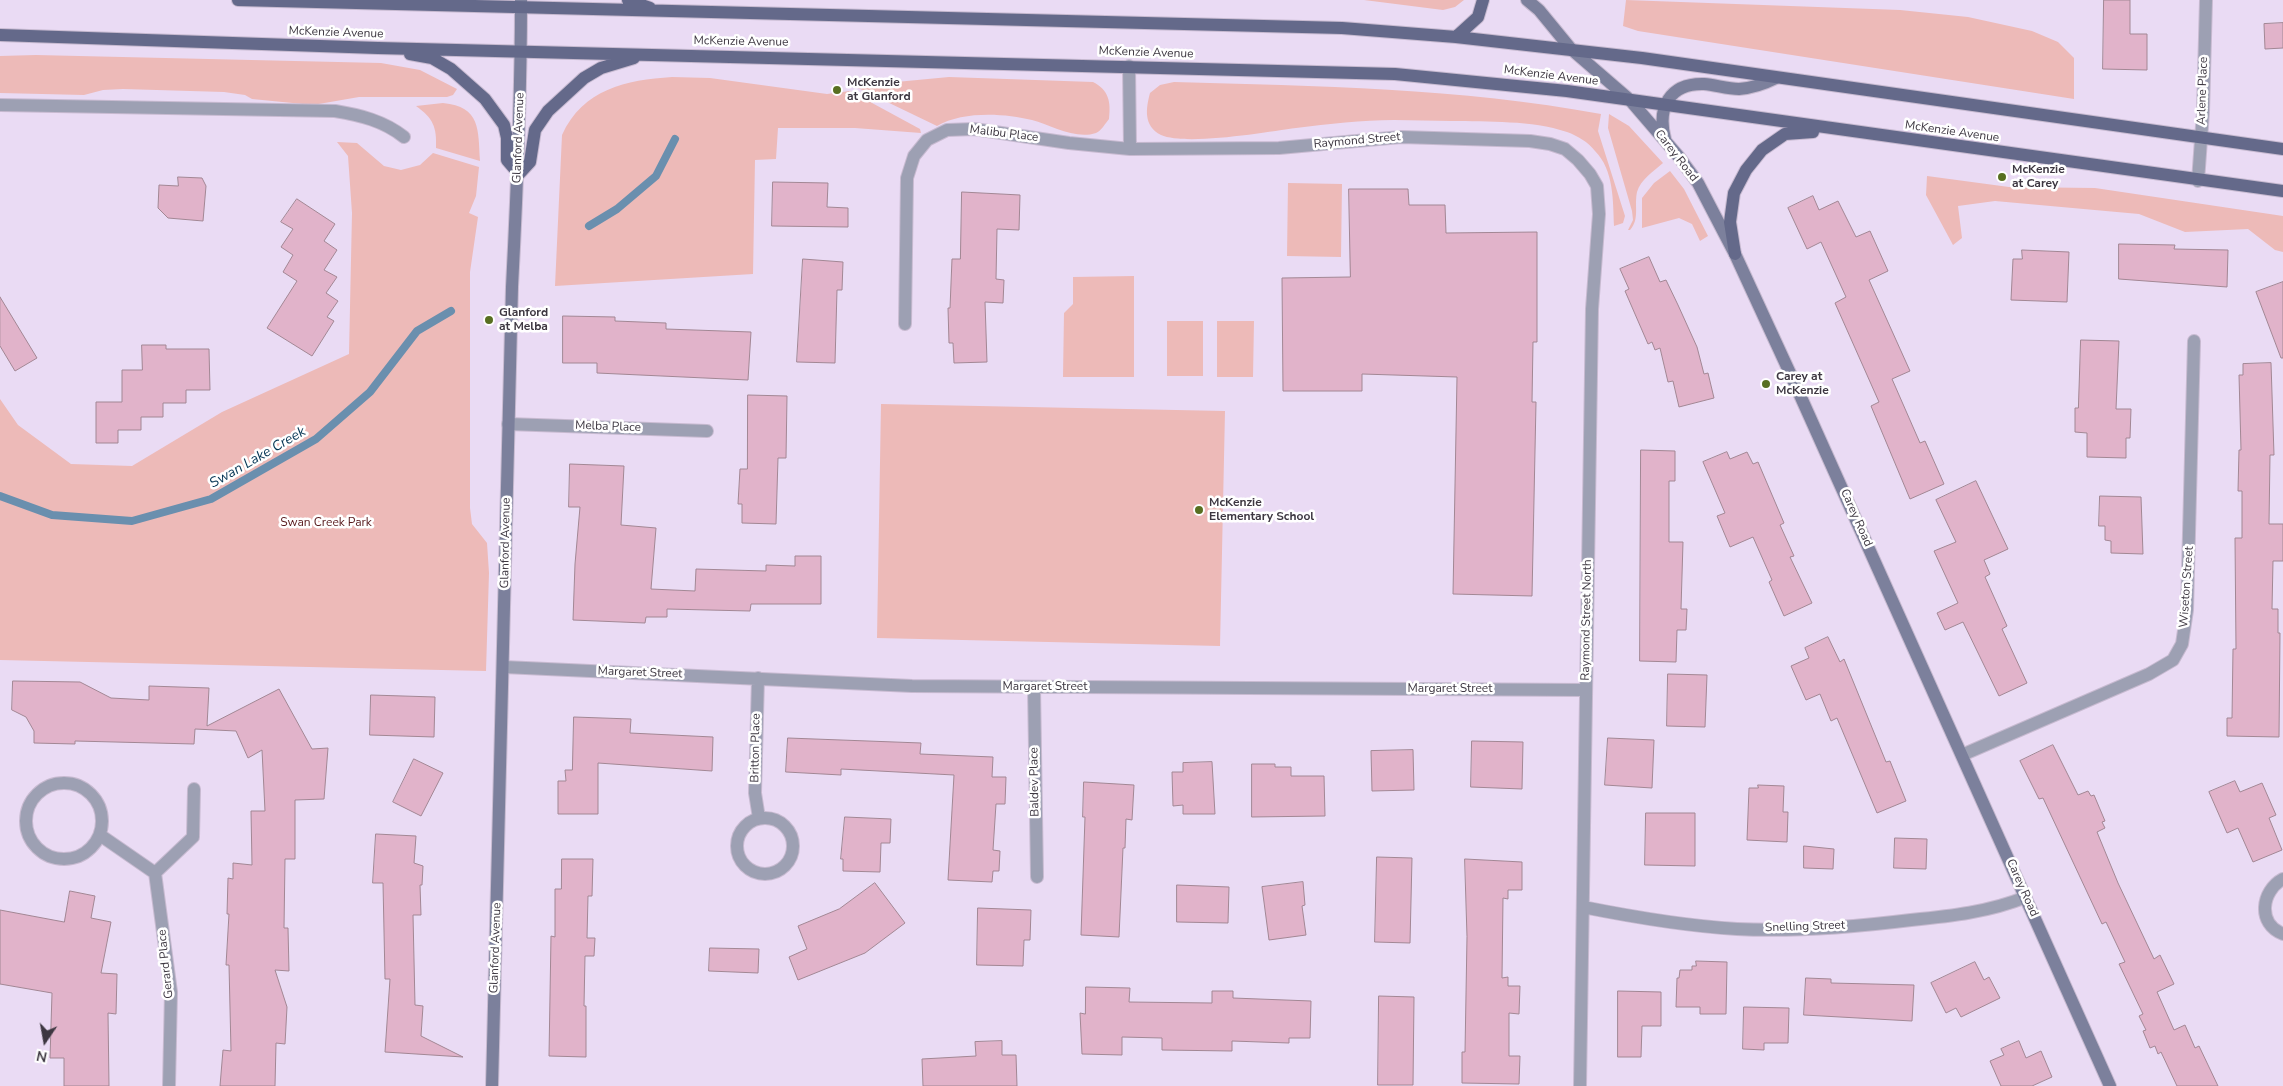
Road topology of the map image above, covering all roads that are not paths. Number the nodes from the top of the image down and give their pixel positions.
1 (238, 0) edge
2 (410, 0) edge
3 (628, 0) edge
4 (1483, 0) edge
5 (1527, 0) edge
6 (2206, 0) edge
7 (390, 4) junction
8 (521, 4) edge
9 (662, 12) junction
10 (0, 36) edge
11 (1456, 37) junction
12 (378, 48) junction
13 (1571, 49) junction
14 (521, 51) junction
15 (653, 54) junction
16 (1129, 66) junction
17 (1776, 78) junction
18 (1630, 100) junction
19 (1665, 104) junction
20 (0, 105) edge
21 (1839, 130) junction
22 (404, 137) dead end
23 (2201, 138) junction
24 (1666, 141) junction
25 (1130, 149) junction
26 (2283, 149) edge
27 (1578, 160) joint
28 (518, 174) junction
29 (2198, 181) junction
30 (2283, 191) edge
31 (1735, 254) junction
32 (905, 324) dead end
33 (2194, 341) dead end
34 (508, 424) junction
35 (707, 430) dead end
36 (504, 667) junction
37 (758, 678) junction
38 (1034, 687) junction
39 (1586, 690) junction
40 (1962, 754) junction
41 (194, 789) dead end
42 (759, 818) junction
43 (100, 835) junction
44 (154, 873) junction
45 (1037, 877) dead end
46 (2283, 879) edge
47 (2026, 897) junction
48 (1582, 906) junction
49 (2283, 934) edge
50 (169, 1086) edge
51 (492, 1086) edge
52 (1580, 1086) edge
53 (2110, 1086) edge

1 - 7 main road
2 - 7 main road
3 - 9 main road
4 - 11 main road
5 - 13 street, Carey Road
6 - 23 street, Arlene Place
7 - 8 main road
8 - 9 main road
8 - 14 street, Glanford Avenue
9 - 11 main road
10 - 12 main road, McKenzie Avenue
11 - 13 main road
12 - 14 main road, McKenzie Avenue
12 - 28 main road
13 - 17 main road
13 - 18 street, Carey Road
14 - 15 main road, McKenzie Avenue
14 - 28 street, Glanford Avenue
15 - 16 main road, McKenzie Avenue
15 - 28 main road
16 - 18 main road, McKenzie Avenue
16 - 25 street
17 - 19 street
17 - 23 main road
18 - 19 main road, McKenzie Avenue
18 - 24 street, Carey Road
19 - 21 main road, McKenzie Avenue
19 - 24 street
20 - 22 street
21 - 29 main road, McKenzie Avenue
21 - 31 main road
23 - 26 main road
23 - 29 street, Arlene Place
24 - 31 street, Carey Road
25 - 27 street, Raymond Street
25 - 32 street, Malibu Place
27 - 39 street, Raymond Street North
28 - 34 street, Glanford Avenue
29 - 30 main road, McKenzie Avenue
31 - 40 street, Carey Road
33 - 40 street, Wiseton Street
34 - 35 street, Melba Place
34 - 36 street, Glanford Avenue
36 - 37 street, Margaret Street
36 - 51 street, Glanford Avenue
37 - 38 street, Margaret Street
37 - 42 street, Britton Place
38 - 39 street, Margaret Street
38 - 45 street, Baldev Place
39 - 48 street, Raymond Street North
40 - 47 street, Carey Road
41 - 44 street
42 - 42 street
43 - 43 street
43 - 44 street
44 - 50 street, Gerard Place
46 - 49 street
47 - 48 street, Snelling Street
47 - 53 street, Carey Road
48 - 52 street, Raymond Street North

